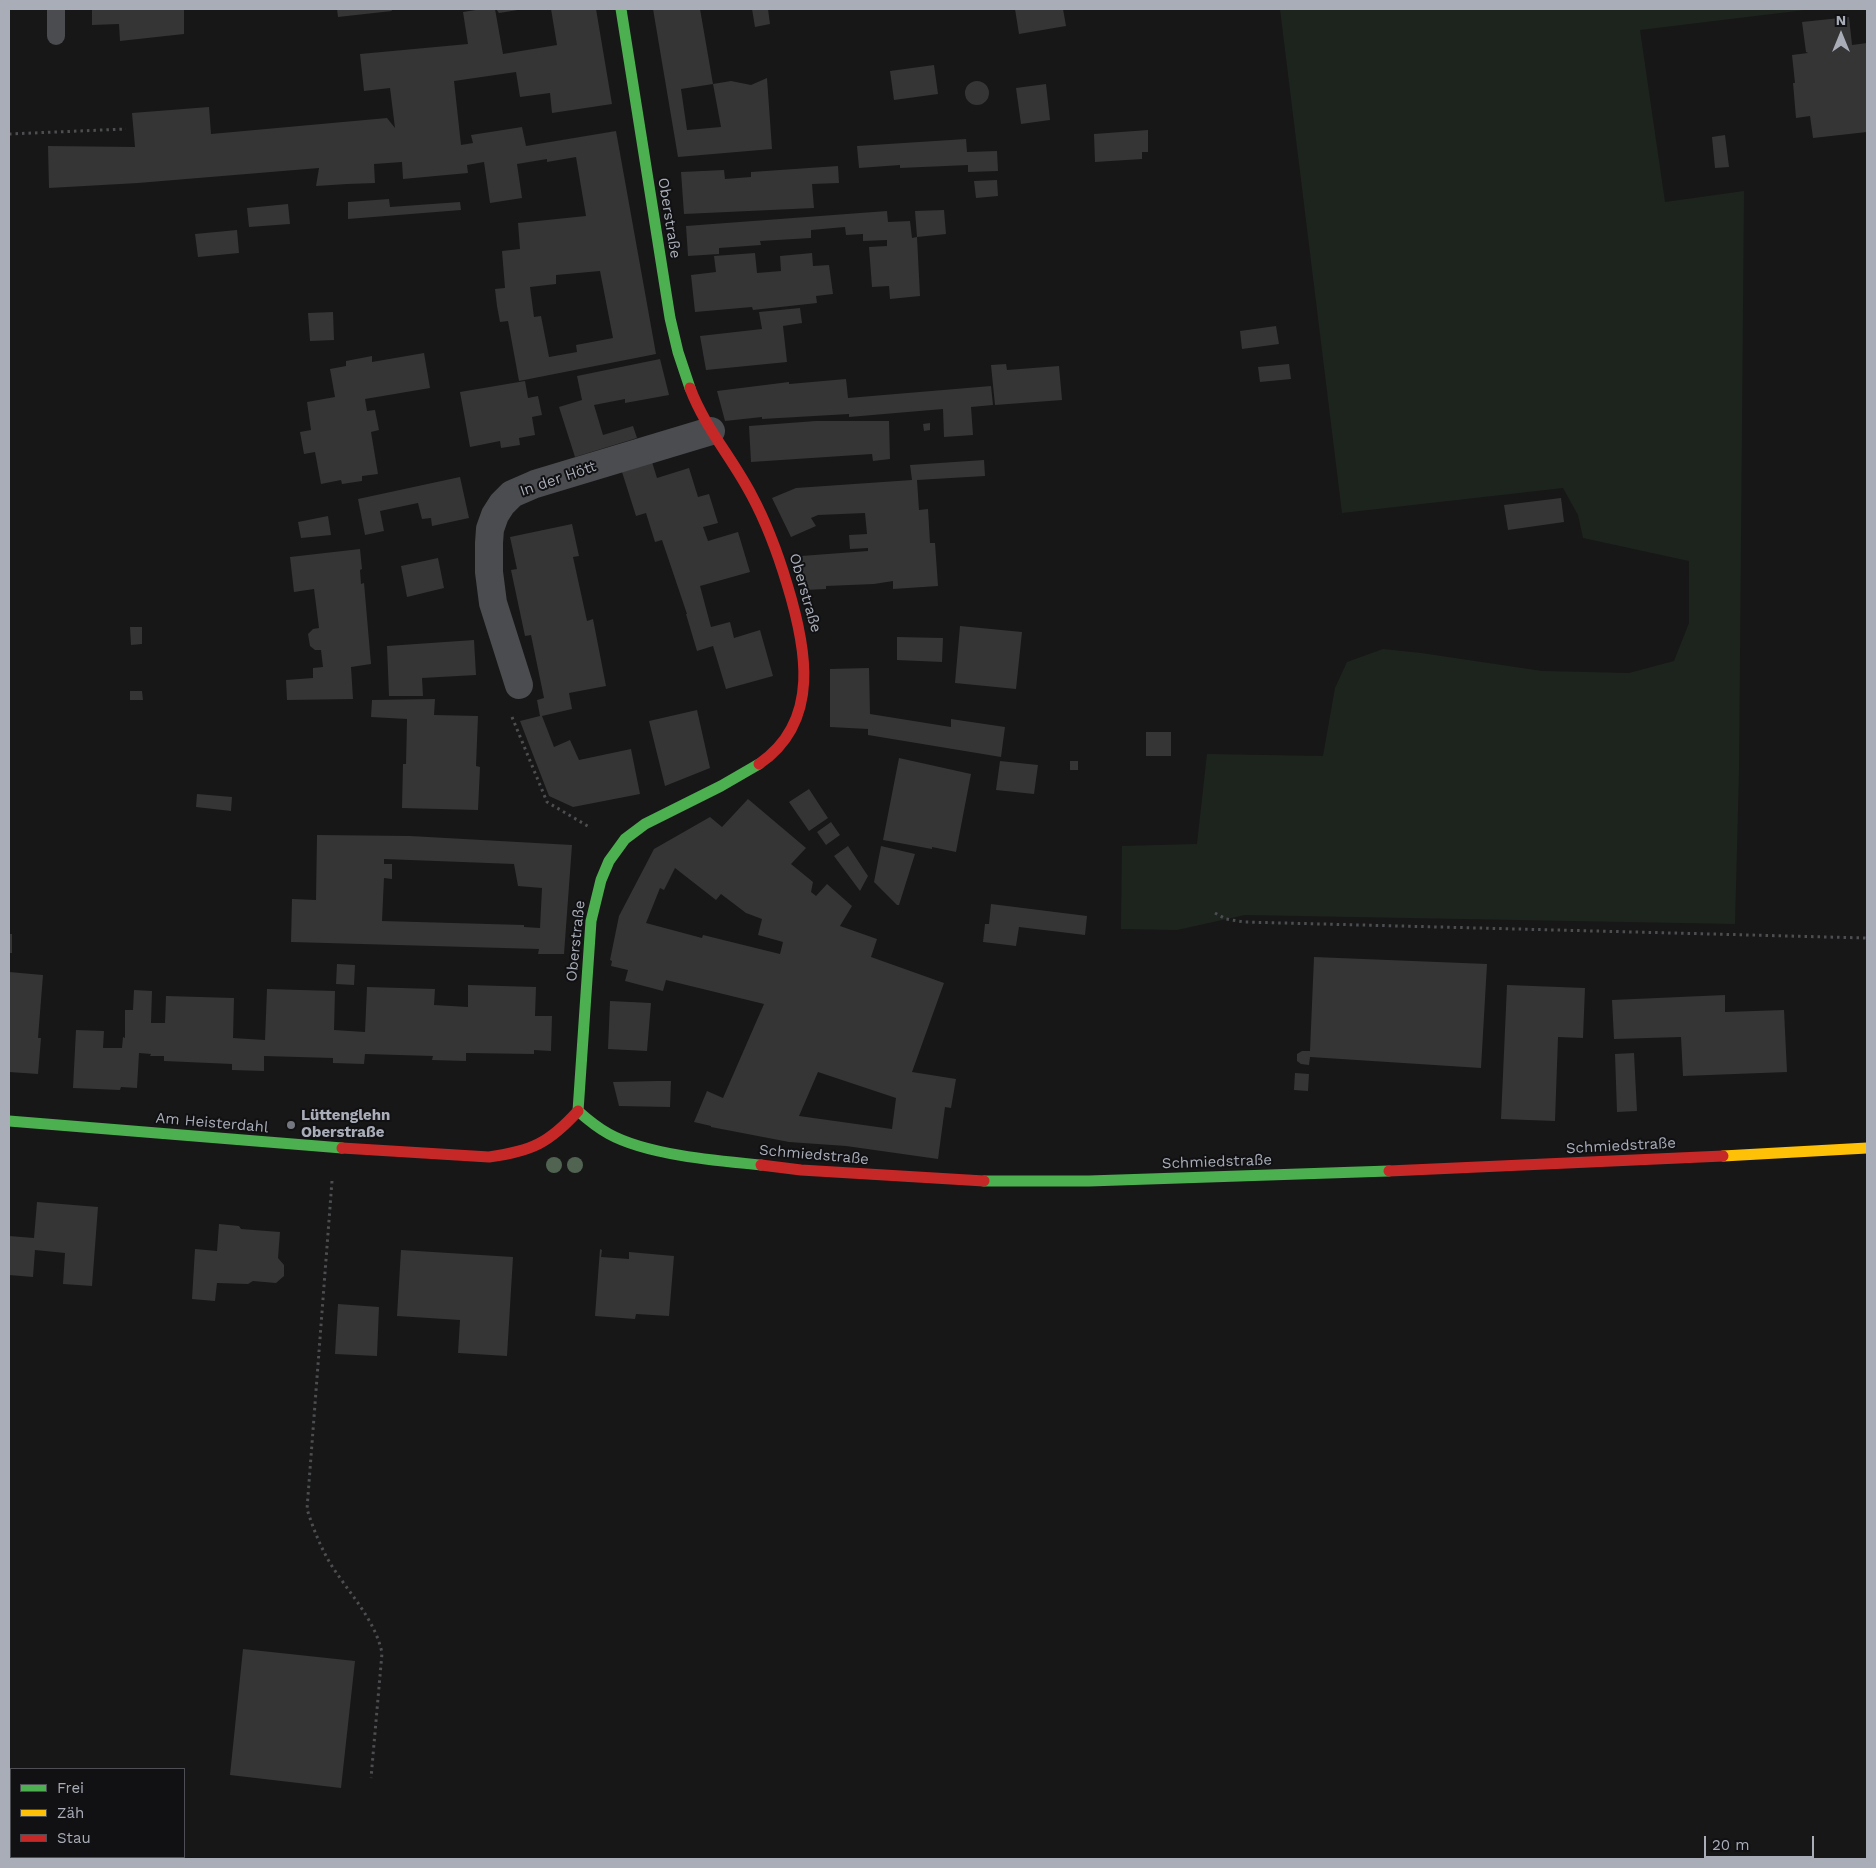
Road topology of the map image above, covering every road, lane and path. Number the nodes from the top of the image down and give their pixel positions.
1 (56, 9) edge
2 (621, 9) edge
3 (56, 36) dead end
4 (126, 129) dead end
5 (9, 134) edge
6 (711, 431) junction
7 (518, 685) joint
8 (620, 845) junction
9 (1215, 913) dead end
10 (1867, 938) edge
11 (578, 1112) junction
12 (9, 1121) edge
13 (334, 1148) junction
14 (1867, 1148) edge
15 (371, 1778) dead end

1 - 3 lane
2 - 6 street, Oberstraße
4 - 5 path
6 - 7 street, In der Hött
6 - 8 street, Oberstraße
7 - 8 path
8 - 11 street, Oberstraße
9 - 10 path
11 - 13 street, Am Heisterdahl
11 - 14 street, Schmiedstraße
12 - 13 street, Am Heisterdahl
13 - 15 path

